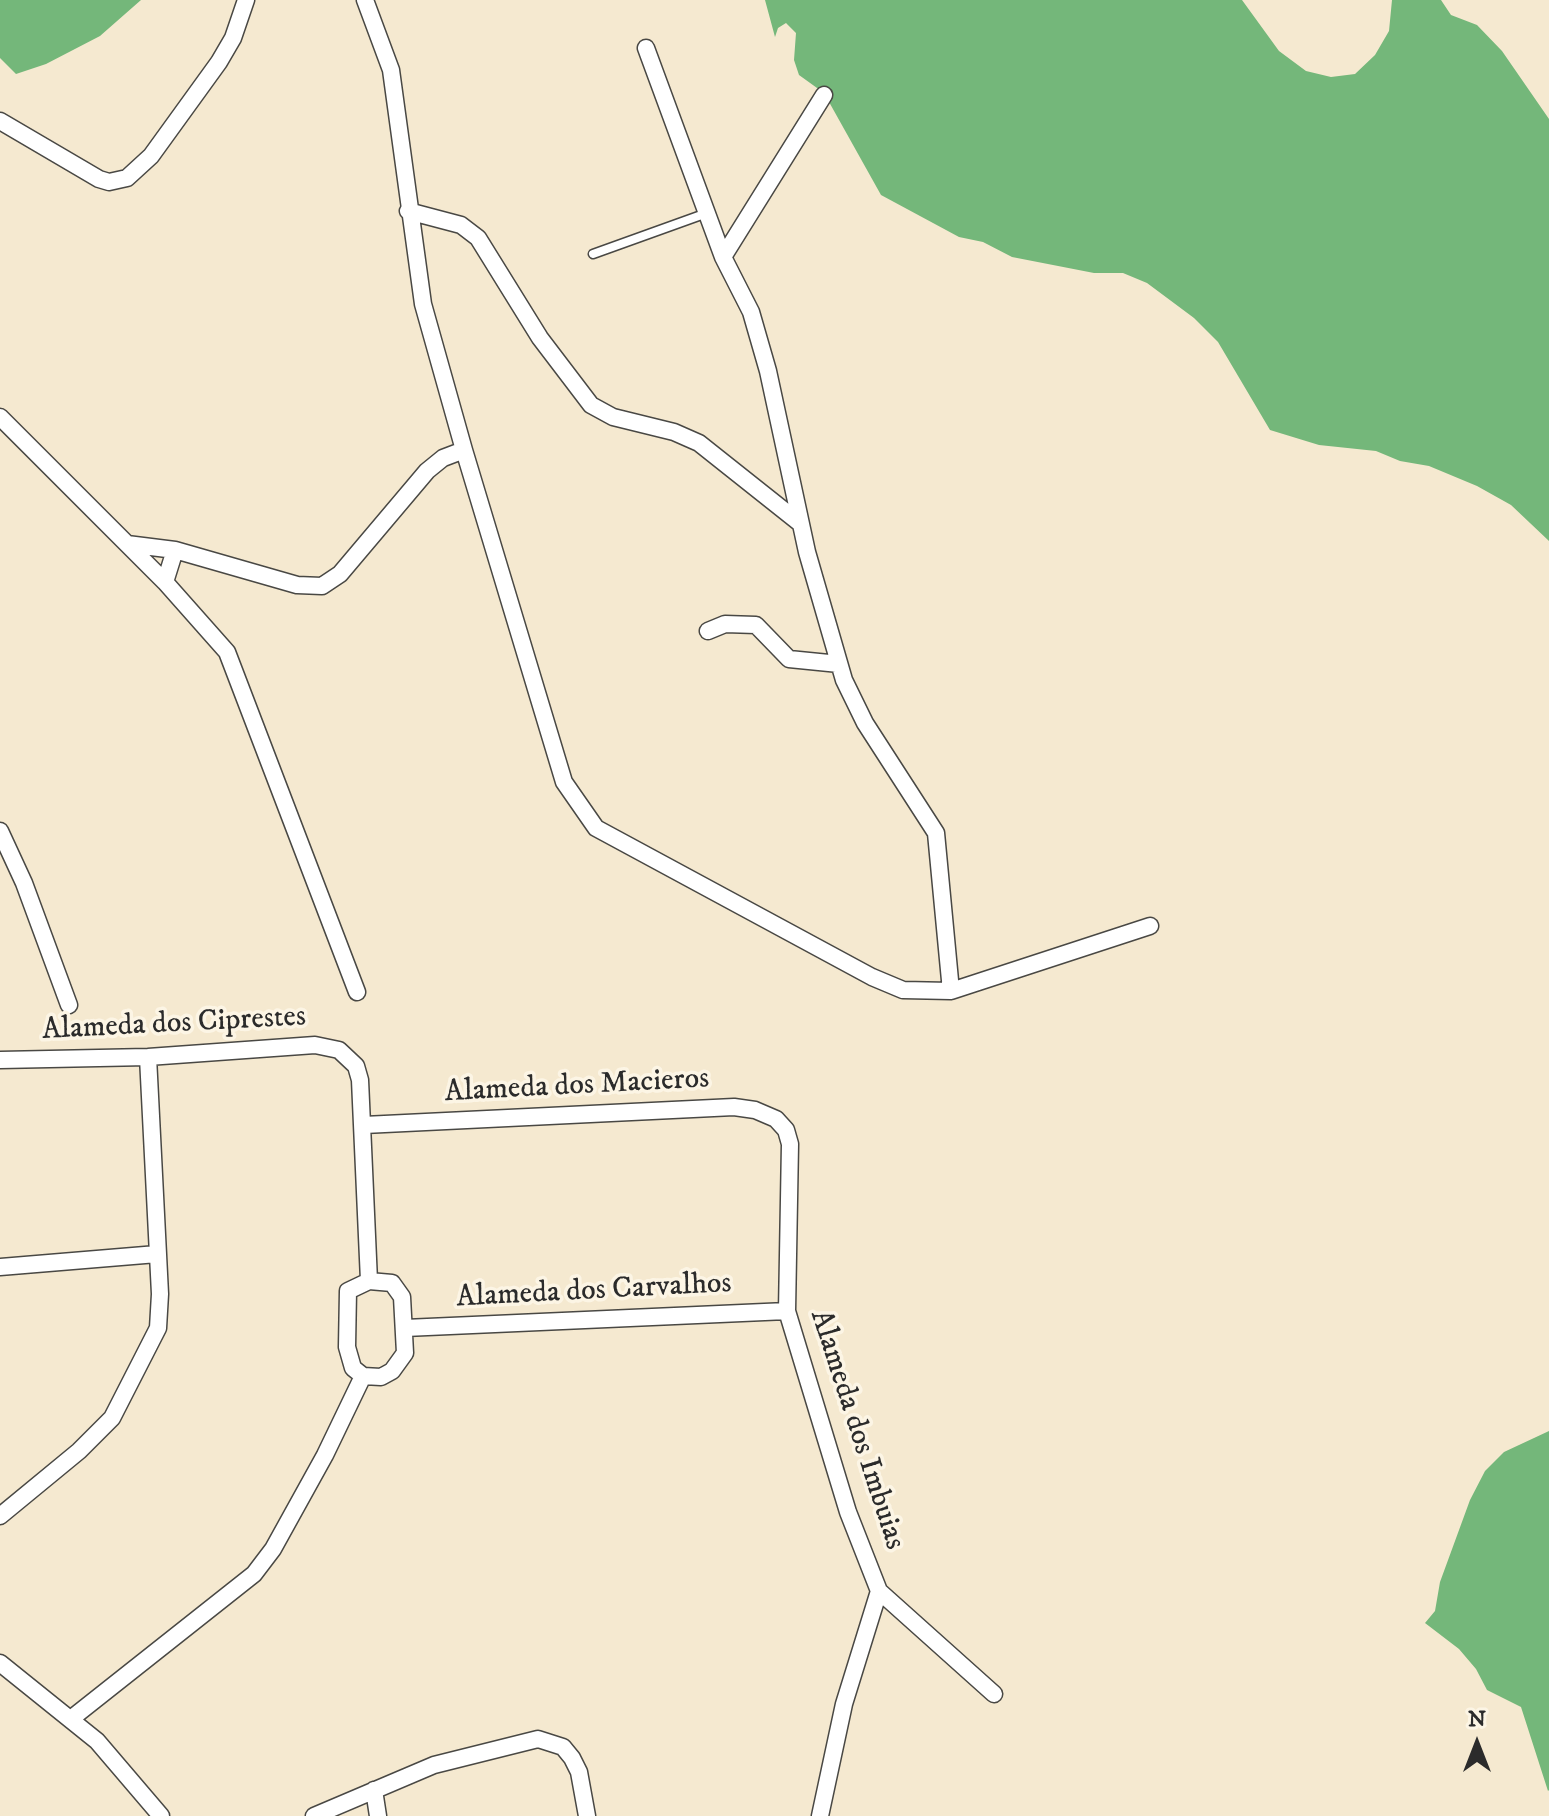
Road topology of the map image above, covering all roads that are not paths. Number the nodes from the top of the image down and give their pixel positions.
1 (246, 0) edge
2 (365, 0) edge
3 (646, 48) dead end
4 (824, 95) dead end
5 (0, 121) edge
6 (408, 211) junction
7 (707, 213) junction
8 (593, 254) dead end
9 (723, 257) junction
10 (2, 422) edge
11 (464, 450) junction
12 (801, 524) junction
13 (127, 544) junction
14 (175, 550) junction
15 (165, 582) junction
16 (708, 631) dead end
17 (839, 664) junction
18 (0, 831) edge
19 (1150, 926) dead end
20 (951, 991) junction
21 (357, 992) dead end
22 (69, 1005) dead end
23 (148, 1057) junction
24 (0, 1060) edge
25 (364, 1125) junction
26 (786, 1130) joint
27 (157, 1254) junction
28 (0, 1267) edge
29 (369, 1281) junction
30 (787, 1311) junction
31 (405, 1328) junction
32 (363, 1376) junction
33 (0, 1516) edge
34 (879, 1591) junction
35 (0, 1663) edge
36 (994, 1694) dead end
37 (72, 1718) junction
38 (374, 1790) junction
39 (161, 1816) edge
40 (314, 1816) edge
41 (378, 1816) edge
42 (587, 1816) edge
43 (820, 1816) edge

1 - 5 street
2 - 6 street
3 - 7 street
4 - 9 street
6 - 11 street
6 - 12 street
7 - 8 lane
7 - 9 street
9 - 12 street
10 - 13 street
11 - 14 street
11 - 20 street
12 - 17 street
13 - 14 street
13 - 15 street
14 - 15 street
15 - 21 street
16 - 17 street
17 - 20 street
18 - 22 street
19 - 20 street
23 - 24 street, Alameda dos Ciprestes
23 - 25 street, Alameda dos Ciprestes
23 - 27 street
25 - 26 street, Alameda dos Macieros
25 - 29 street
26 - 30 street, Alameda dos Imbuias
27 - 28 street
27 - 33 street
29 - 31 street
29 - 32 street
30 - 31 street, Alameda dos Carvalhos
30 - 34 street, Alameda dos Imbuias
31 - 32 street
32 - 37 street
34 - 36 street, Alameda dos Imbuias
34 - 43 street
35 - 37 street
37 - 39 street
38 - 40 street
38 - 41 street
38 - 42 street

